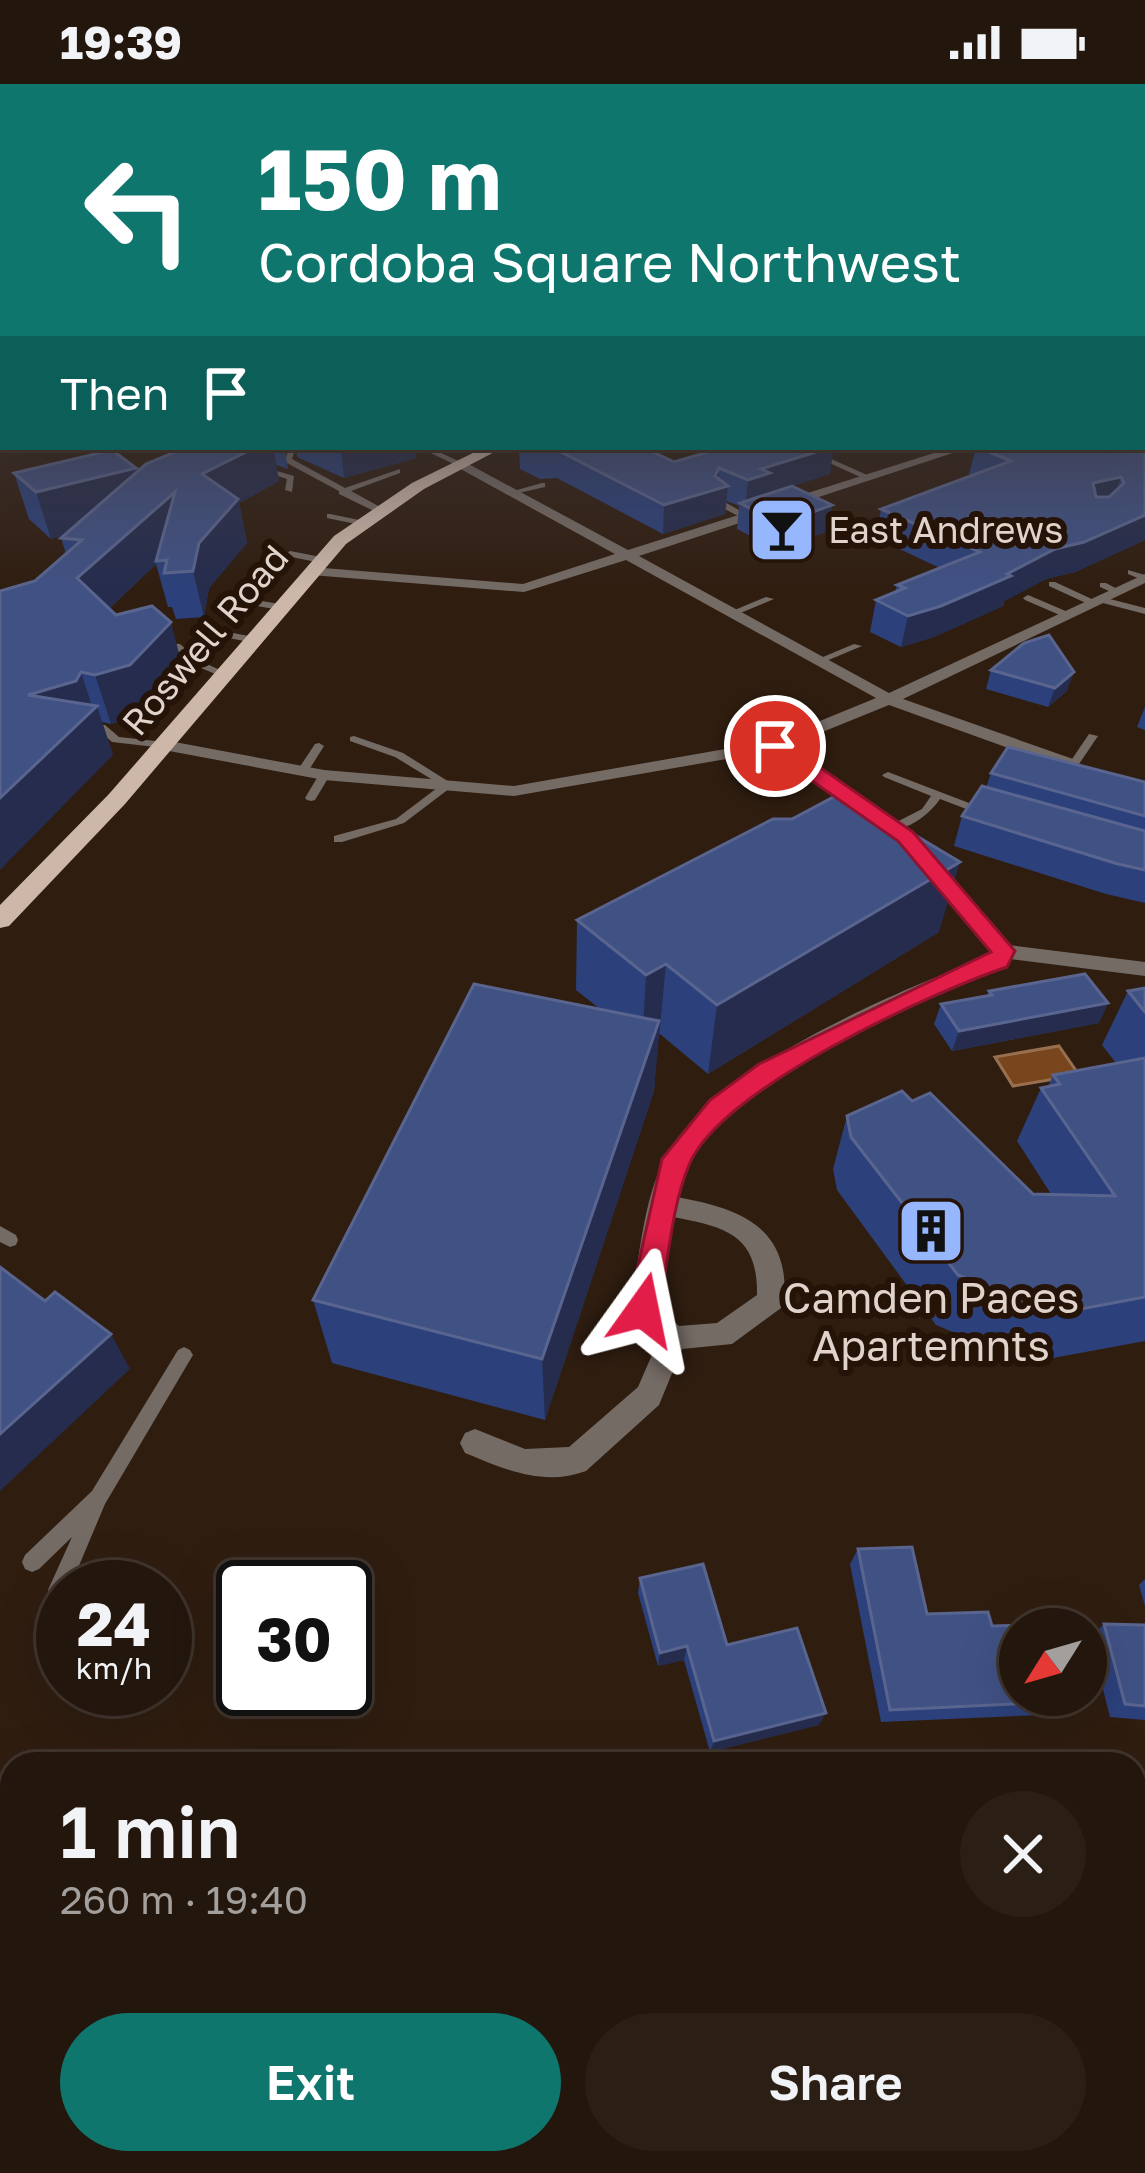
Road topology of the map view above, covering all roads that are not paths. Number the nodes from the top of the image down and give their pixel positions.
1 (298, 450) edge
2 (429, 450) edge
3 (491, 450) edge
4 (807, 450) edge
5 (961, 450) edge
6 (461, 464) junction
7 (251, 465) edge
8 (397, 471) dead end
9 (880, 473) junction
10 (542, 485) dead end
11 (289, 490) dead end
12 (342, 492) junction
13 (514, 493) junction
14 (720, 503) edge
15 (379, 510) junction
16 (330, 516) dead end
17 (749, 518) junction
18 (361, 523) junction
19 (290, 554) dead end
20 (630, 557) junction
21 (316, 566) junction
22 (1140, 576) edge
23 (1052, 584) dead end
24 (1102, 594) junction
25 (1028, 598) dead end
26 (237, 599) dead end
27 (769, 599) dead end
28 (280, 607) junction
29 (1145, 611) edge
30 (730, 614) junction
31 (1065, 614) junction
32 (212, 632) dead end
33 (254, 640) junction
34 (158, 646) edge
35 (857, 646) dead end
36 (817, 662) junction
37 (226, 674) junction
38 (890, 699) junction
39 (101, 727) edge
40 (1093, 736) dead end
41 (354, 740) dead end
42 (164, 745) junction
43 (320, 746) dead end
44 (775, 746) junction
45 (1082, 768) joint
46 (303, 771) junction
47 (324, 775) junction
48 (888, 775) dead end
49 (448, 785) junction
50 (938, 794) junction
51 (311, 798) dead end
52 (993, 815) edge
53 (892, 833) junction
54 (338, 839) dead end
55 (0, 920) edge
56 (1003, 951) junction
57 (1145, 969) edge
58 (666, 1205) junction
59 (673, 1338) junction
60 (184, 1355) dead end
61 (475, 1443) dead end
62 (99, 1497) junction
63 (71, 1560) edge
64 (32, 1562) dead end

1 - 12 lane
2 - 6 lane
3 - 6 main road, Roswell Road
4 - 9 lane
5 - 9 street
6 - 13 street
6 - 15 main road, Roswell Road
7 - 11 lane
8 - 12 lane
9 - 17 street
10 - 13 lane
12 - 15 lane
13 - 20 street
14 - 17 lane
15 - 18 main road, Roswell Road
16 - 18 lane
17 - 20 street
18 - 21 main road, Roswell Road
19 - 21 lane
20 - 21 street
20 - 30 street
21 - 28 main road, Roswell Road
22 - 24 street
23 - 24 lane
24 - 29 lane
24 - 31 street
25 - 31 lane
26 - 28 lane
27 - 30 lane
28 - 33 main road, Roswell Road
30 - 36 street
31 - 38 street
32 - 33 lane
33 - 37 main road, Roswell Road
34 - 37 lane
35 - 36 lane
36 - 38 street
37 - 42 main road, Roswell Road
38 - 44 street
38 - 45 street
39 - 42 lane
40 - 45 lane
41 - 49 lane
42 - 46 street
42 - 55 main road, Roswell Road
43 - 46 lane
44 - 49 street
44 - 53 street
46 - 47 street
47 - 49 street
47 - 51 lane
48 - 50 lane
49 - 54 lane
50 - 52 lane
50 - 53 lane
53 - 56 street
56 - 57 street
56 - 58 street
58 - 59 street
58 - 59 street
59 - 61 street
60 - 62 lane
62 - 63 lane
62 - 64 lane

